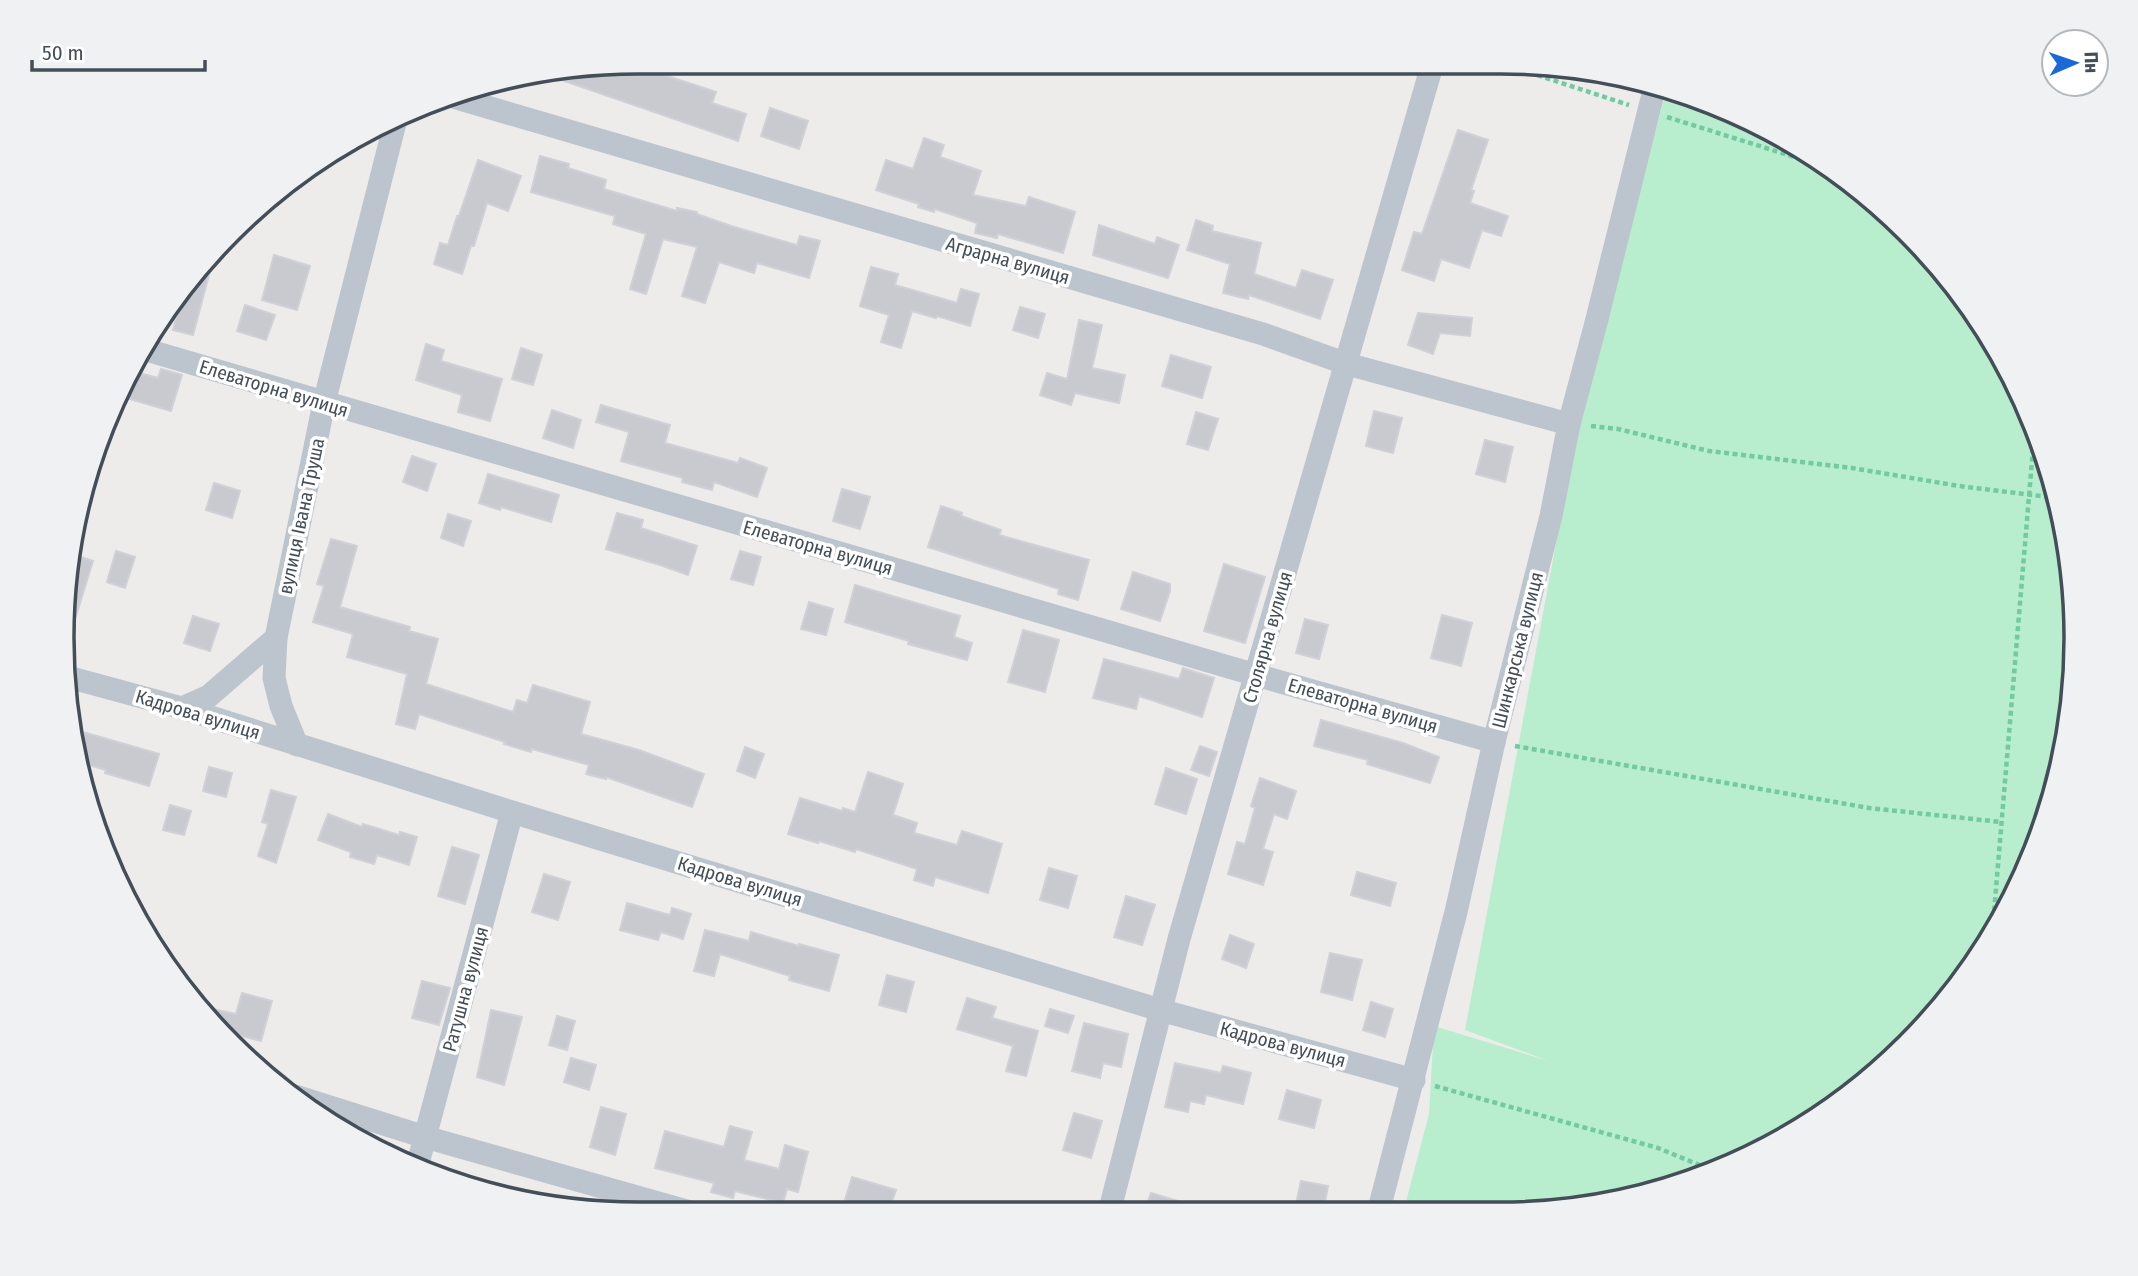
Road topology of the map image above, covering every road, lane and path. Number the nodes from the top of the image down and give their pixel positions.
1 (1430, 74) edge
2 (1537, 75) edge
3 (1653, 95) edge
4 (465, 101) edge
5 (1648, 111) junction
6 (393, 129) edge
7 (1795, 157) edge
8 (152, 352) edge
9 (1347, 364) junction
10 (324, 403) junction
11 (1569, 424) junction
12 (2033, 451) edge
13 (2029, 494) junction
14 (2046, 496) edge
15 (276, 638) junction
16 (1256, 675) junction
17 (75, 679) edge
18 (182, 708) junction
19 (1494, 742) junction
20 (297, 745) junction
21 (512, 812) junction
22 (2001, 822) junction
23 (1994, 911) edge
24 (1160, 1010) junction
25 (1414, 1080) junction
26 (319, 1104) edge
27 (425, 1137) junction
28 (419, 1159) edge
29 (1701, 1166) edge
30 (655, 1202) edge
31 (1112, 1202) edge
32 (1381, 1202) edge

1 - 9 street, Столярна вулиця
2 - 5 path
3 - 5 street, Шинкарська вулиця
4 - 9 street, Аграрна вулиця
5 - 7 path
5 - 11 street, Шинкарська вулиця
6 - 10 street, вулиця Івана Труша
8 - 10 street, Елеваторна вулиця
9 - 11 street, Аграрна вулиця
9 - 16 street, Столярна вулиця
10 - 15 street, вулиця Івана Труша
10 - 16 street, Елеваторна вулиця
11 - 13 path
11 - 19 street, Шинкарська вулиця
12 - 13 path
13 - 14 path
13 - 22 path
15 - 18 street
15 - 20 street, вулиця Івана Труша
16 - 19 street, Елеваторна вулиця
16 - 24 street, Столярна вулиця
17 - 18 street, Кадрова вулиця
18 - 20 street, Кадрова вулиця
19 - 22 path
19 - 25 street, Шинкарська вулиця
20 - 21 street, Кадрова вулиця
21 - 24 street, Кадрова вулиця
21 - 27 street, Ратушна вулиця
22 - 23 path
24 - 25 street, Кадрова вулиця
24 - 31 street, Столярна вулиця
25 - 29 path
25 - 32 street, Шинкарська вулиця
26 - 27 street
27 - 28 street, Ратушна вулиця
27 - 30 street

